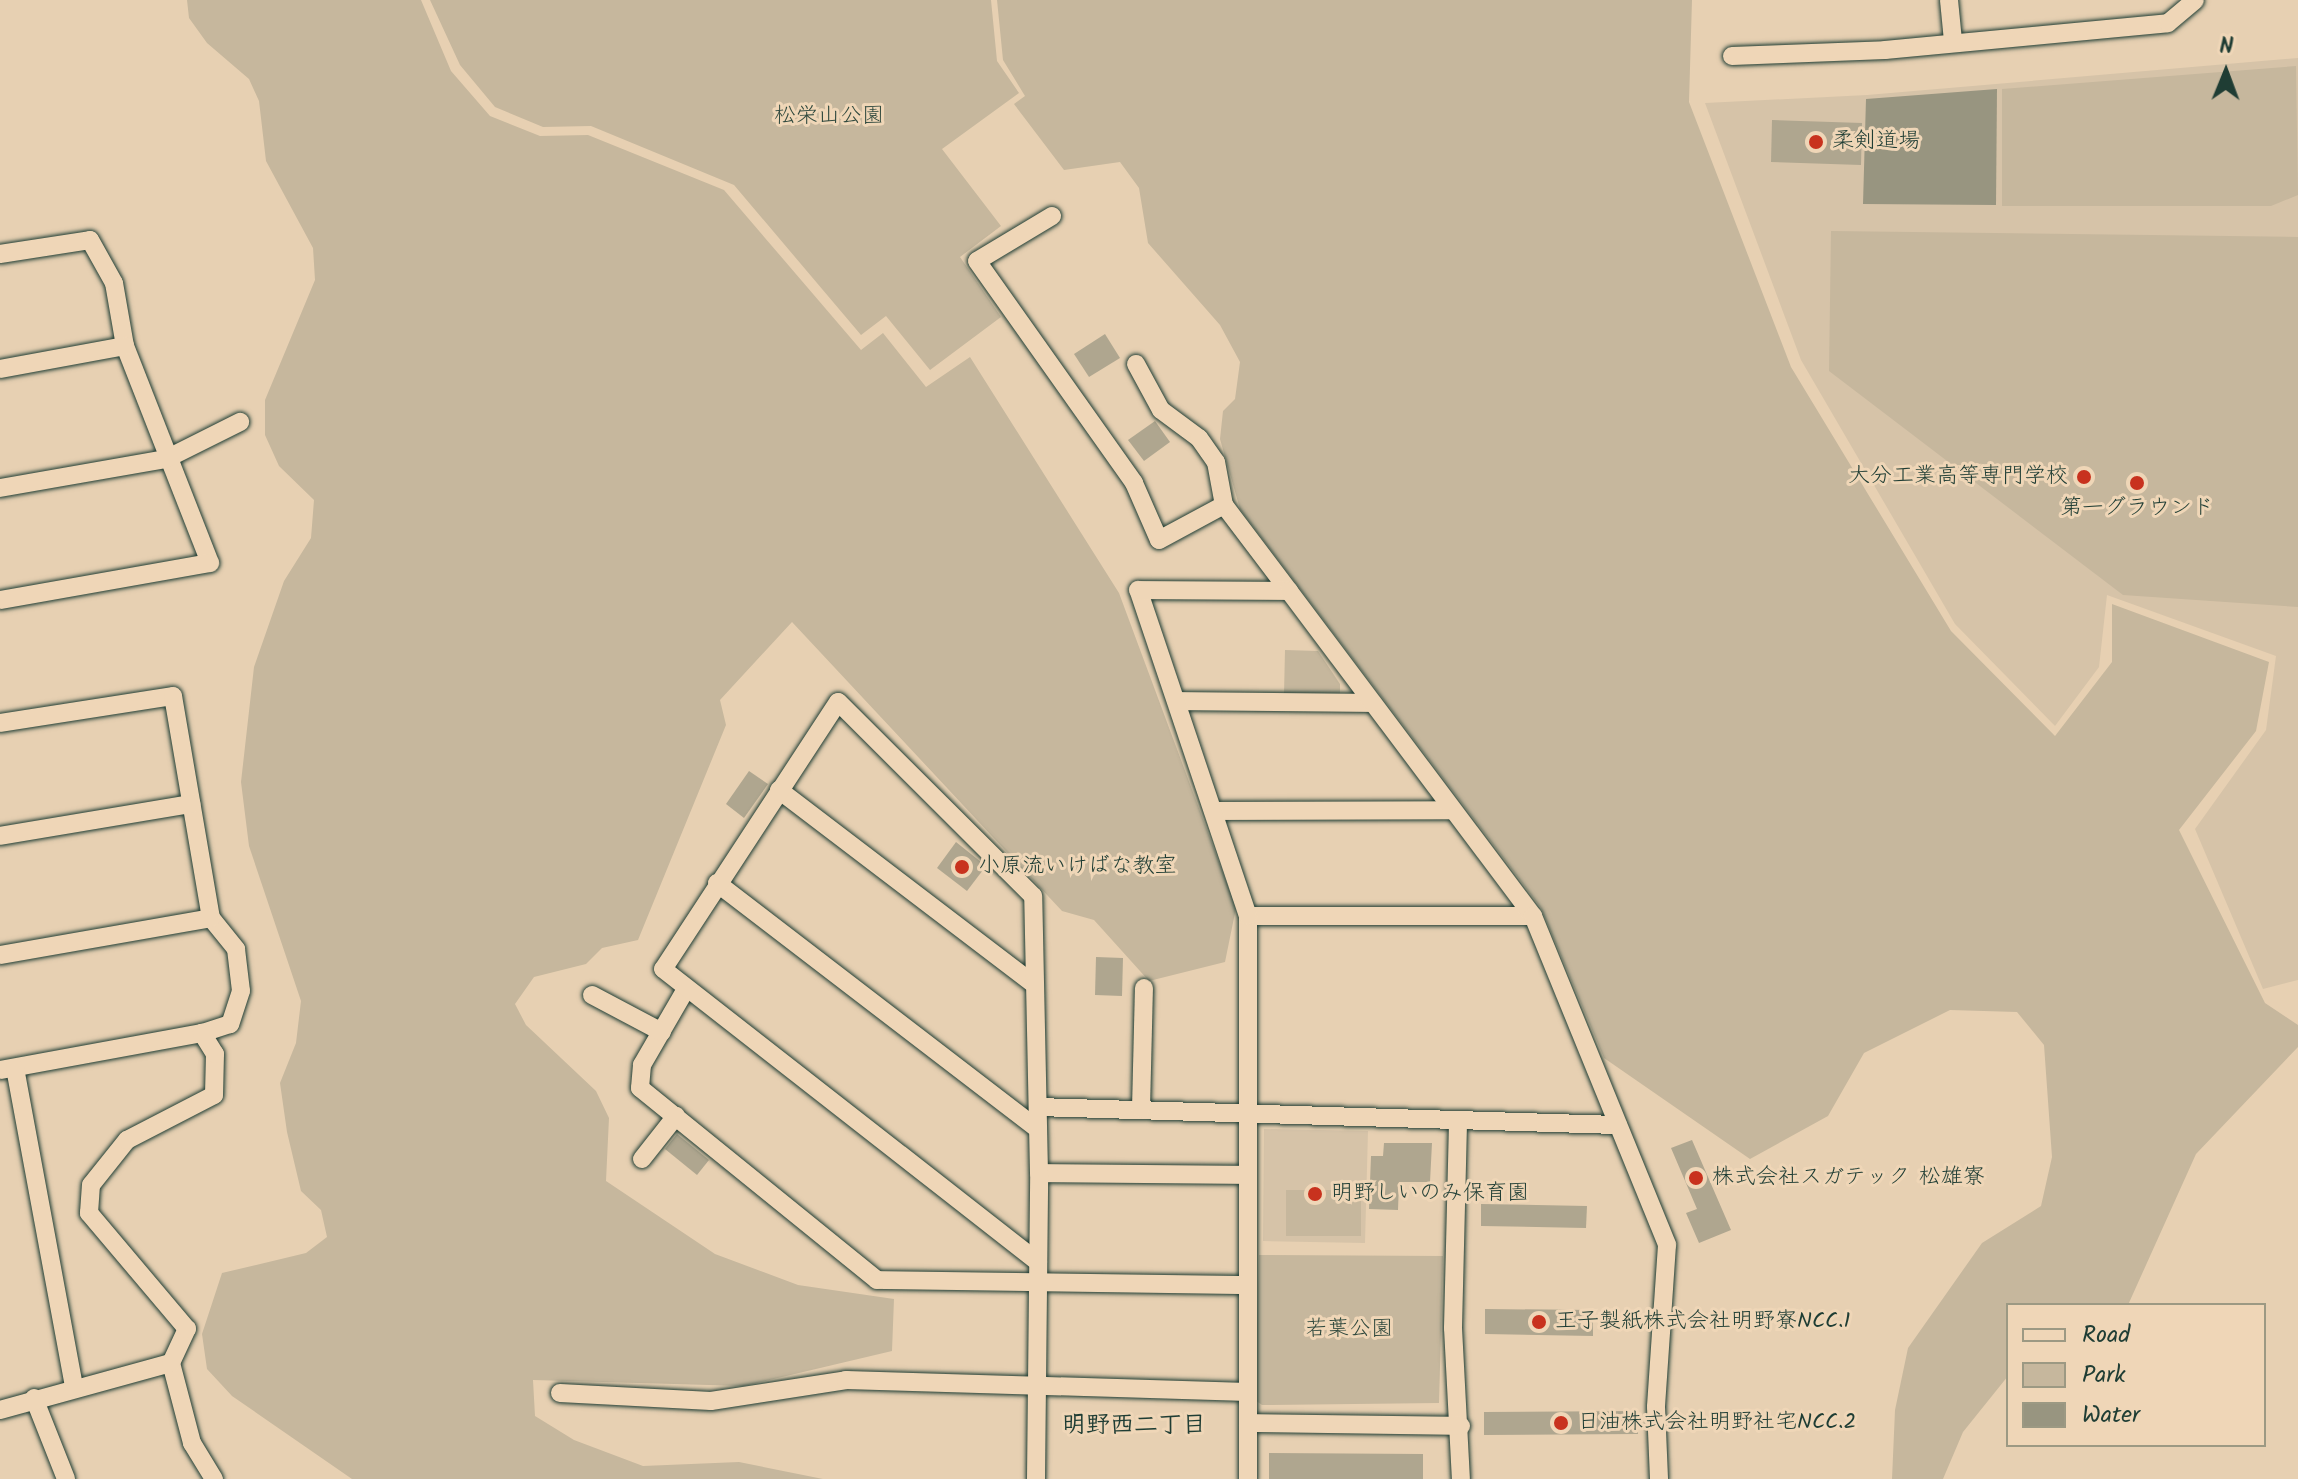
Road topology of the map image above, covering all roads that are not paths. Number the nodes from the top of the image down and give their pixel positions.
1 (1949, 0) edge
2 (2195, 0) edge
3 (1953, 41) junction
4 (1732, 56) dead end
5 (1052, 216) dead end
6 (0, 254) edge
7 (125, 346) junction
8 (1136, 364) dead end
9 (0, 369) edge
10 (240, 422) dead end
11 (166, 459) junction
12 (0, 488) edge
13 (1224, 505) junction
14 (1289, 591) junction
15 (0, 600) edge
16 (1178, 701) junction
17 (1370, 703) junction
18 (0, 723) edge
19 (779, 790) junction
20 (191, 804) junction
21 (1450, 810) junction
22 (1215, 811) junction
23 (0, 836) edge
24 (717, 883) junction
25 (1248, 916) junction
26 (1533, 916) junction
27 (211, 918) junction
28 (0, 955) edge
29 (1031, 982) junction
30 (1144, 988) dead end
31 (686, 989) junction
32 (592, 995) dead end
33 (662, 1032) junction
34 (202, 1033) junction
35 (7, 1069) edge
36 (1038, 1107) junction
37 (1141, 1109) junction
38 (676, 1116) junction
39 (1248, 1117) junction
40 (1458, 1123) junction
41 (1618, 1125) junction
42 (1038, 1129) junction
43 (642, 1159) dead end
44 (1039, 1173) junction
45 (1248, 1175) junction
46 (1038, 1262) junction
47 (1037, 1285) junction
48 (1248, 1285) junction
49 (171, 1363) junction
50 (74, 1387) junction
51 (1036, 1390) junction
52 (1248, 1392) junction
53 (560, 1393) dead end
54 (34, 1398) junction
55 (0, 1410) edge
56 (1248, 1423) junction
57 (1461, 1426) junction
58 (66, 1479) edge
59 (214, 1479) edge
60 (1036, 1479) edge
61 (1248, 1479) edge
62 (1461, 1479) edge
63 (1659, 1479) edge

1 - 3 street
2 - 3 street
3 - 4 street
5 - 13 street
6 - 7 street
7 - 9 street
7 - 11 street
8 - 13 street
10 - 11 street
11 - 12 street
11 - 15 street
13 - 14 street
14 - 16 street
14 - 17 street
16 - 17 street
16 - 22 street
17 - 21 street
18 - 20 street
19 - 24 street
19 - 29 street
19 - 29 street
20 - 23 street
20 - 27 street
21 - 22 street
21 - 26 street
22 - 25 street
24 - 31 street
24 - 42 street
25 - 26 street
25 - 39 street
26 - 41 street
27 - 28 street
27 - 34 street
29 - 36 street
30 - 37 street
31 - 33 street
31 - 46 street
32 - 33 street
33 - 38 street
34 - 35 street
34 - 49 street
35 - 50 street
36 - 37 street
36 - 42 street
37 - 39 street
38 - 43 street
38 - 47 street
39 - 40 street
39 - 45 street
40 - 41 street
40 - 57 street
41 - 63 street
42 - 44 street
44 - 45 street
44 - 46 street
45 - 48 street
46 - 47 street
47 - 48 street
47 - 51 street
48 - 52 street
49 - 50 street
49 - 59 street
50 - 54 street
51 - 52 street
51 - 53 street
51 - 60 street
52 - 56 street
54 - 55 street
54 - 58 street
56 - 57 street
56 - 61 street
57 - 62 street

